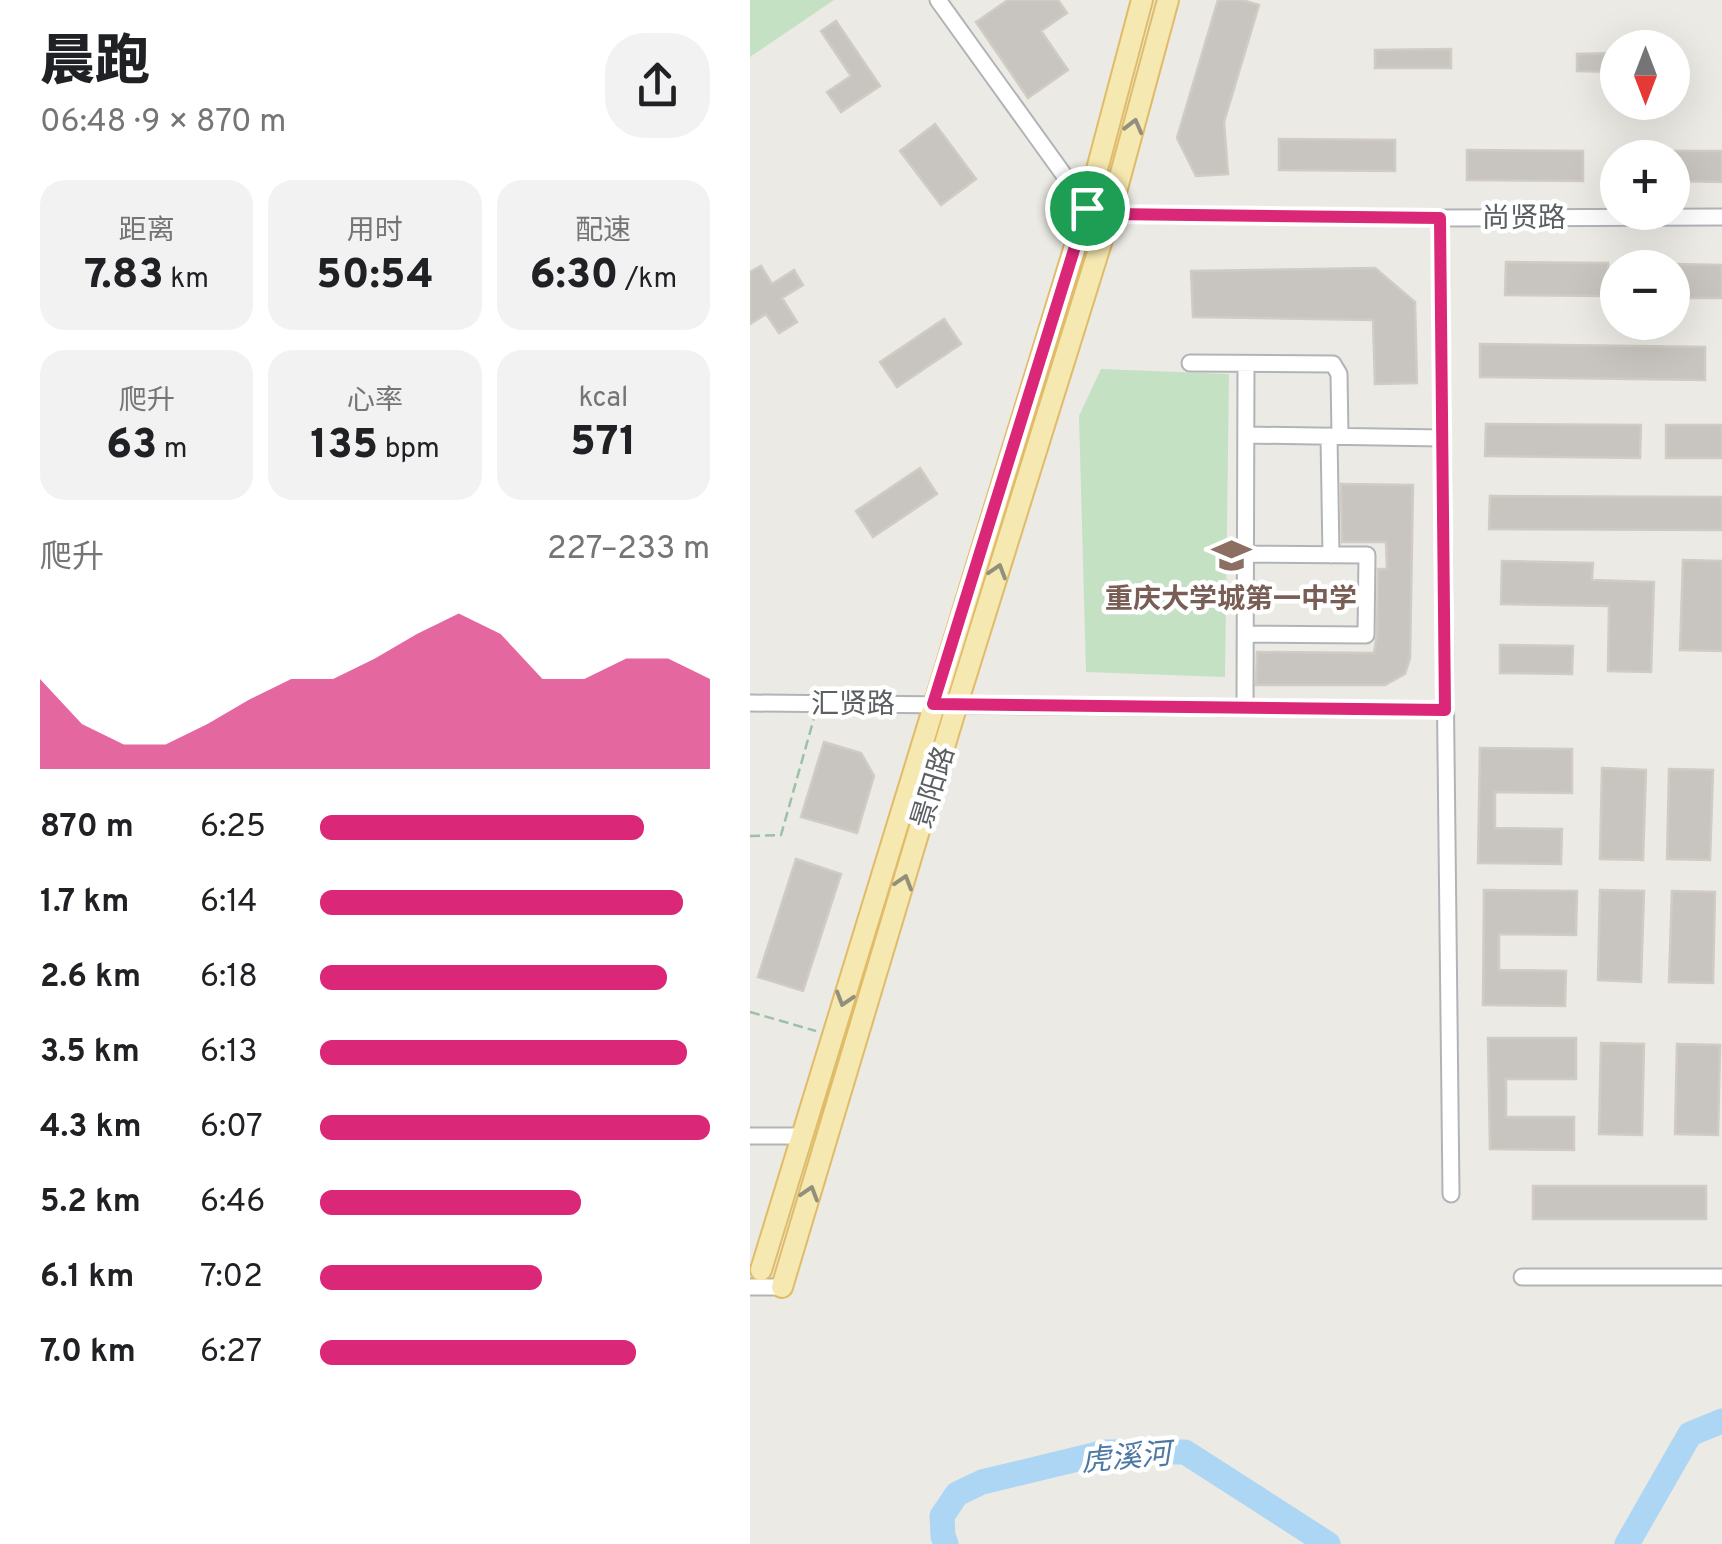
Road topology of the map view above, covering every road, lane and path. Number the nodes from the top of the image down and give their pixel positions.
1 (938, 0) edge
2 (1142, 0) edge
3 (1168, 0) edge
4 (1087, 208) junction
5 (1110, 214) junction
6 (1722, 217) edge
7 (1440, 218) junction
8 (1190, 363) dead end
9 (1246, 364) junction
10 (1247, 435) junction
11 (1335, 436) junction
12 (1442, 438) junction
13 (1246, 554) junction
14 (1331, 555) junction
15 (1246, 634) junction
16 (819, 702) junction
17 (750, 703) edge
18 (933, 704) junction
19 (957, 704) junction
20 (1245, 708) junction
21 (1445, 710) junction
22 (750, 836) edge
23 (750, 1012) edge
24 (818, 1031) dead end
25 (750, 1136) edge
26 (803, 1136) junction
27 (1451, 1194) dead end
28 (754, 1276) edge
29 (1522, 1277) dead end
30 (1722, 1277) edge
31 (782, 1287) joint

1 - 4 street
2 - 4 main road, 景阳路
5 -> 3 main road, 景阳路
4 - 5 street, 尚贤路
4 - 18 main road, 景阳路
5 - 7 street, 尚贤路
19 -> 5 main road, 景阳路
6 - 7 street, 尚贤路
7 - 12 street
8 - 9 street
9 - 10 street
9 - 11 street
10 - 11 street
10 - 13 street
11 - 12 street
11 - 14 street
12 - 21 street
13 - 14 street
13 - 15 street
14 - 15 street
15 - 20 street
16 - 17 street, 汇贤路
16 - 18 street, 汇贤路
16 - 22 path
18 - 19 street, 汇贤路
18 -> 26 main road, 景阳路
19 - 20 street, 汇贤路
31 -> 19 main road, 景阳路
20 - 21 street, 汇贤路
21 - 27 street
23 - 24 path
25 - 26 street
26 - 28 main road, 景阳路
28 - 31 street
29 - 30 street

